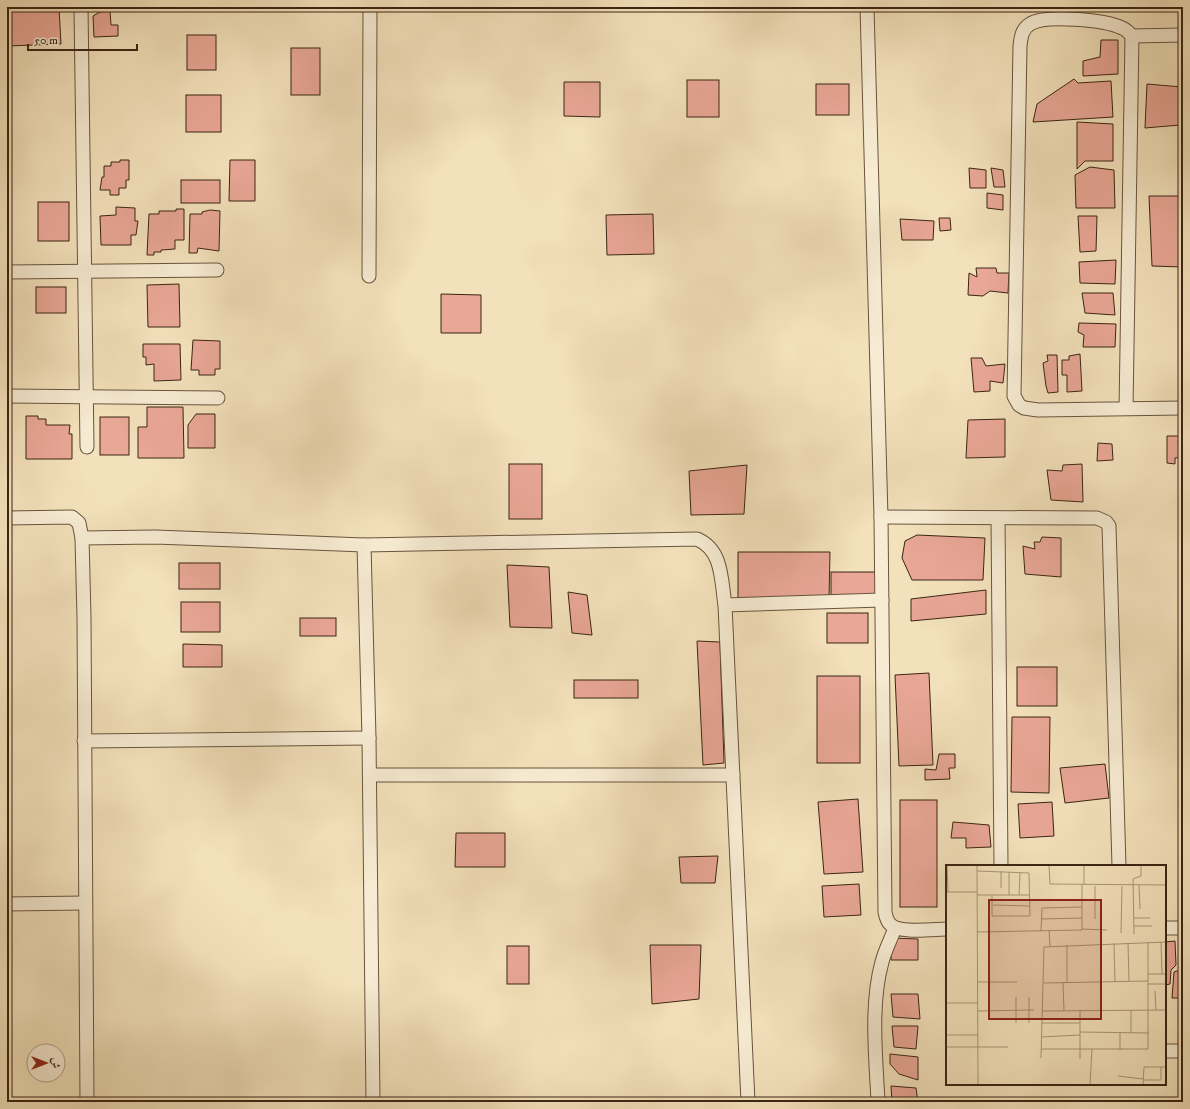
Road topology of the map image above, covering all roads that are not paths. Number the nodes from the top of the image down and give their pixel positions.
1 (82, 7) edge
2 (370, 7) edge
3 (867, 7) edge
4 (1183, 35) edge
5 (1132, 36) junction
6 (217, 270) dead end
7 (7, 272) edge
8 (85, 272) junction
9 (370, 276) dead end
10 (7, 396) edge
11 (86, 397) junction
12 (218, 398) dead end
13 (1183, 408) edge
14 (1126, 409) junction
15 (87, 447) dead end
16 (881, 517) junction
17 (7, 518) edge
18 (998, 518) junction
19 (82, 538) junction
20 (364, 546) junction
21 (882, 600) junction
22 (725, 605) junction
23 (370, 738) junction
24 (84, 741) junction
25 (370, 775) junction
26 (733, 775) junction
27 (1001, 865) edge
28 (1118, 865) edge
29 (85, 903) junction
30 (7, 904) edge
31 (895, 928) junction
32 (1166, 928) edge
33 (1183, 928) edge
34 (946, 929) edge
35 (1166, 1051) edge
36 (1183, 1051) edge
37 (87, 1102) edge
38 (373, 1102) edge
39 (748, 1102) edge
40 (878, 1102) edge

1 - 8 street
2 - 9 street
3 - 16 street
4 - 5 street
5 - 14 street
5 - 14 street
6 - 8 street
7 - 8 street
8 - 11 street
10 - 11 street
11 - 12 street
11 - 15 street
13 - 14 street
16 - 18 street
16 - 21 street
17 - 19 street
18 - 27 street
18 - 28 street
19 - 20 street
19 - 24 street
20 - 22 street
20 - 23 street
21 - 22 street
21 - 31 street
22 - 26 street
23 - 24 street
23 - 25 street
24 - 29 street
25 - 26 street
25 - 38 street
26 - 39 street
29 - 30 street
29 - 37 street
31 - 34 street
31 - 40 street
32 - 33 street
35 - 36 street

